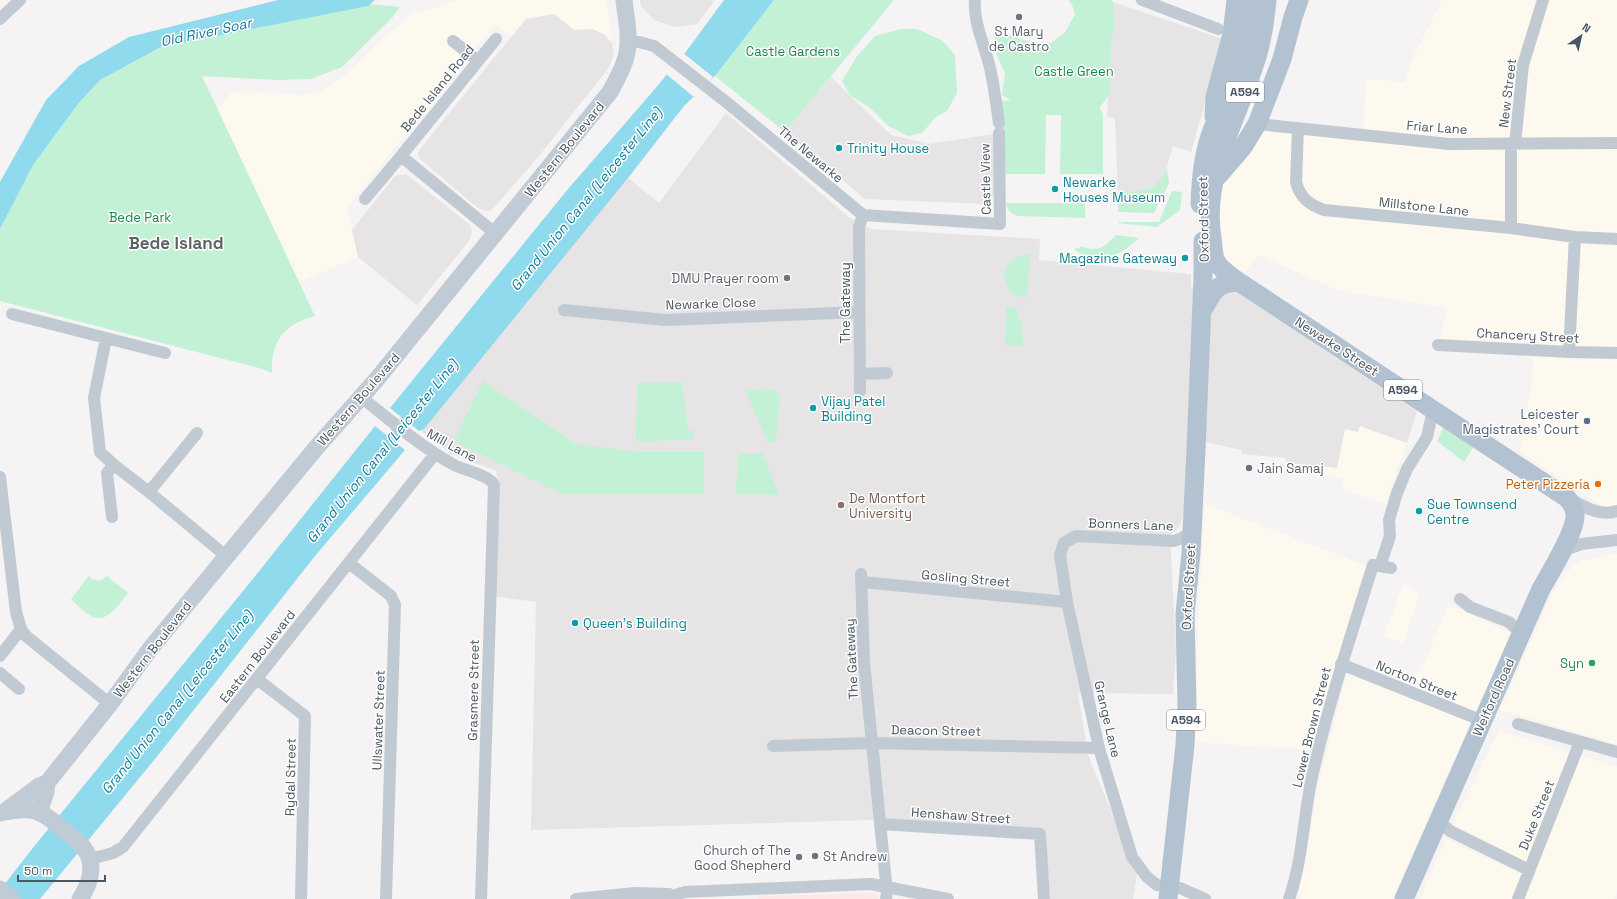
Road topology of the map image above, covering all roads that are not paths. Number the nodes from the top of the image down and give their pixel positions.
1 (20, 0) edge
2 (624, 0) edge
3 (975, 0) edge
4 (1142, 0) edge
5 (1236, 0) edge
6 (1252, 0) edge
7 (1267, 0) edge
8 (1299, 0) edge
9 (1543, 0) edge
10 (0, 19) edge
11 (1218, 29) dead end
12 (496, 39) dead end
13 (453, 41) dead end
14 (628, 42) junction
15 (478, 61) junction
16 (1257, 124) junction
17 (1213, 128) junction
18 (1298, 128) junction
19 (1617, 143) edge
20 (1513, 144) junction
21 (401, 156) junction
22 (1213, 182) junction
23 (365, 199) dead end
24 (862, 215) junction
25 (1511, 228) junction
26 (496, 234) junction
27 (1575, 237) junction
28 (1617, 239) edge
29 (1239, 282) junction
30 (564, 310) dead end
31 (1202, 311) junction
32 (860, 312) junction
33 (12, 314) dead end
34 (106, 338) junction
35 (1438, 345) dead end
36 (1569, 352) junction
37 (165, 353) dead end
38 (1617, 353) edge
39 (887, 373) dead end
40 (860, 374) junction
41 (860, 390) dead end
42 (361, 397) junction
43 (1433, 410) junction
44 (197, 432) dead end
45 (435, 454) junction
46 (114, 465) junction
47 (0, 477) edge
48 (493, 482) joint
49 (149, 492) junction
50 (1567, 498) junction
51 (1617, 511) edge
52 (112, 518) dead end
53 (1191, 532) junction
54 (1063, 538) joint
55 (1617, 540) edge
56 (1562, 551) junction
57 (226, 556) junction
58 (5, 561) edge
59 (349, 563) junction
60 (862, 578) joint
61 (1460, 599) dead end
62 (1067, 602) junction
63 (21, 629) junction
64 (1521, 633) junction
65 (0, 656) edge
66 (1341, 664) junction
67 (0, 673) edge
68 (257, 679) junction
69 (19, 689) dead end
70 (110, 704) junction
71 (1483, 721) junction
72 (1518, 724) dead end
73 (1580, 742) junction
74 (871, 743) junction
75 (773, 746) dead end
76 (1099, 748) junction
77 (1617, 752) edge
78 (48, 783) junction
79 (2, 813) edge
80 (44, 816) junction
81 (1439, 821) junction
82 (880, 824) junction
83 (87, 853) junction
84 (1529, 870) junction
85 (886, 886) junction
86 (0, 889) edge
87 (85, 896) edge
88 (1168, 896) edge
89 (12, 899) edge
90 (301, 899) edge
91 (386, 899) edge
92 (481, 899) edge
93 (576, 899) edge
94 (673, 899) edge
95 (886, 899) edge
96 (948, 899) edge
97 (1044, 899) edge
98 (1205, 899) edge
99 (1289, 899) edge
100 (1404, 899) edge
101 (1518, 899) edge

1 - 10 street
2 - 14 street, Western Boulevard
3 - 24 street, Castle View
4 - 11 street
5 - 17 main road, A594
6 - 17 main road, A594
7 - 22 main road, A594
8 - 16 main road, A594
9 - 20 street, New Street
12 - 15 street, Bede Island Road
13 - 15 street
14 - 24 street, The Newarke
14 - 26 street, Western Boulevard
15 - 21 street, Bede Island Road
16 - 18 street, Friar Lane
16 - 22 main road, A594
17 - 31 main road, Oxford Street / A594
18 - 20 street, Friar Lane
18 - 25 street, Millstone Lane
19 - 20 street, Friar Lane
20 - 25 street, New Street
21 - 23 street, Bede Island Road
21 - 26 street
22 - 29 main road, Newarke Street / A594
24 - 32 street, The Gateway
25 - 27 street, Millstone Lane
26 - 42 street, Western Boulevard
27 - 28 street, Millstone Lane
27 - 36 street
29 - 31 main road
29 - 43 main road, Newarke Street / A594
30 - 32 street, Newarke Close
31 - 53 main road, Oxford Street / A594
32 - 40 street, The Gateway
33 - 34 street
34 - 37 street
34 - 46 street
35 - 36 street, Chancery Street
36 - 38 street, Chancery Street
39 - 40 street
40 - 41 street, The Gateway
42 - 45 street, Mill Lane
42 - 57 street, Western Boulevard
43 - 50 main road, Newarke Street / A594
43 - 66 street, Lower Brown Street
44 - 49 street
45 - 48 street, Mill Lane
45 - 59 street, Eastern Boulevard
46 - 49 street
46 - 52 street
47 - 58 street
48 - 92 street, Grasmere Street
49 - 57 street
50 - 51 street
50 - 56 main road, Welford Road / A594
53 - 54 street, Bonners Lane
53 - 88 main road, Oxford Street / A594
54 - 62 street, Grange Lane
55 - 56 street
56 - 64 main road, Welford Road / A594
57 - 70 street, Western Boulevard
58 - 63 street
59 - 68 street, Eastern Boulevard
59 - 91 street, Ullswater Street
60 - 62 street, Gosling Street
60 - 74 street, The Gateway
61 - 64 street
62 - 76 street, Grange Lane
63 - 65 street
63 - 70 street
64 - 71 main road, Welford Road / A594
66 - 71 street, Norton Street
66 - 99 street, Lower Brown Street
67 - 69 street
68 - 83 street, Eastern Boulevard
68 - 90 street, Rydal Street
70 - 78 street, Western Boulevard
71 - 81 main road, Welford Road / A594
72 - 73 street
73 - 77 street
73 - 84 street, Duke Street
74 - 75 street, Deacon Street
74 - 76 street, Deacon Street
74 - 82 street, The Gateway
76 - 88 street, Grange Lane
78 - 79 street, Western Boulevard
78 - 80 street, Western Boulevard
79 - 80 street
80 - 83 street
81 - 84 street
81 - 100 main road, Welford Road / A594
82 - 85 street, The Gateway
82 - 97 street, Henshaw Street
83 - 87 street
84 - 101 street, Duke Street
85 - 94 street
85 - 95 street, The Gateway
85 - 96 street
86 - 89 street
88 - 98 street, Grange Lane
93 - 94 street

